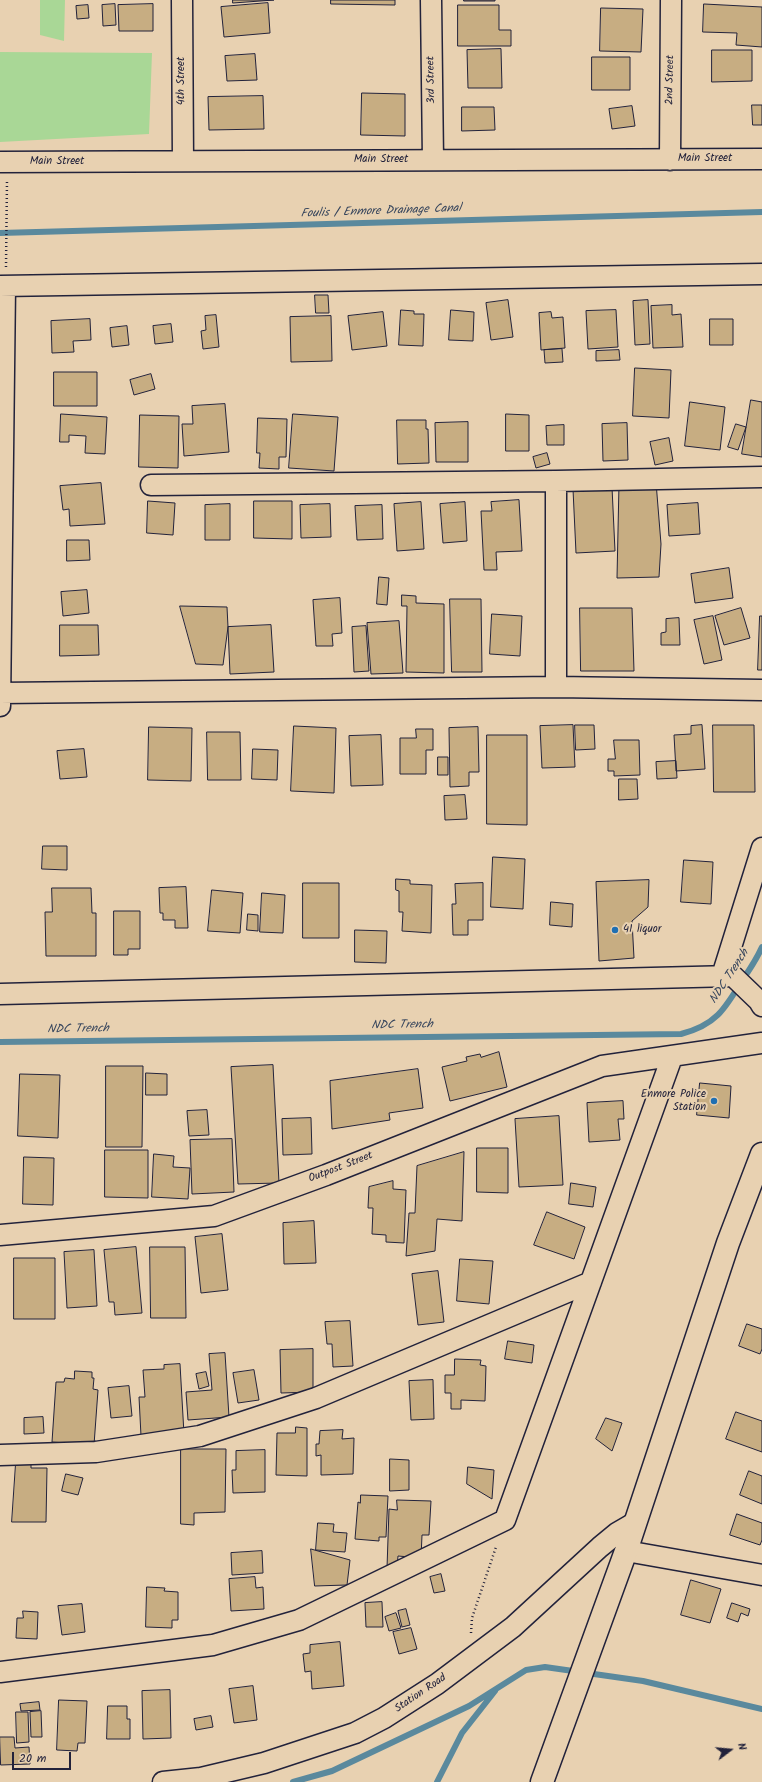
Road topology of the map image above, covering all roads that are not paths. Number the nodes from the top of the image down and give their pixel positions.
1 (182, 0) edge
2 (431, 0) edge
3 (671, 0) edge
4 (762, 159) edge
5 (433, 160) junction
6 (670, 160) junction
7 (183, 161) junction
8 (0, 162) edge
9 (762, 274) edge
10 (3, 286) edge
11 (762, 477) edge
12 (556, 481) junction
13 (151, 485) dead end
14 (556, 686) junction
15 (762, 690) edge
16 (0, 693) edge
17 (0, 706) edge
18 (762, 848) edge
19 (727, 976) junction
20 (0, 994) edge
21 (760, 1003) edge
22 (762, 1043) edge
23 (672, 1057) junction
24 (762, 1154) edge
25 (0, 1235) edge
26 (591, 1282) junction
27 (0, 1455) edge
28 (636, 1522) junction
29 (626, 1551) junction
30 (762, 1575) edge
31 (0, 1672) edge
32 (163, 1782) edge
33 (542, 1782) edge

1 - 7 street, 4th Street
2 - 5 street, 3rd Street
3 - 6 street, 2nd Street
4 - 6 street, Main Street
5 - 6 street, Main Street
5 - 7 street, Main Street
7 - 8 street, Main Street
9 - 10 street
10 - 16 street
11 - 12 street
12 - 13 street
12 - 14 street
14 - 15 street
14 - 16 street
16 - 17 street
18 - 19 street
19 - 20 street
19 - 21 street
22 - 23 street, Outpost Street
23 - 25 street, Outpost Street
23 - 26 street
24 - 28 main road
26 - 27 street
26 - 31 street
28 - 29 main road
28 - 32 street, Station Road
29 - 30 street
29 - 33 main road

